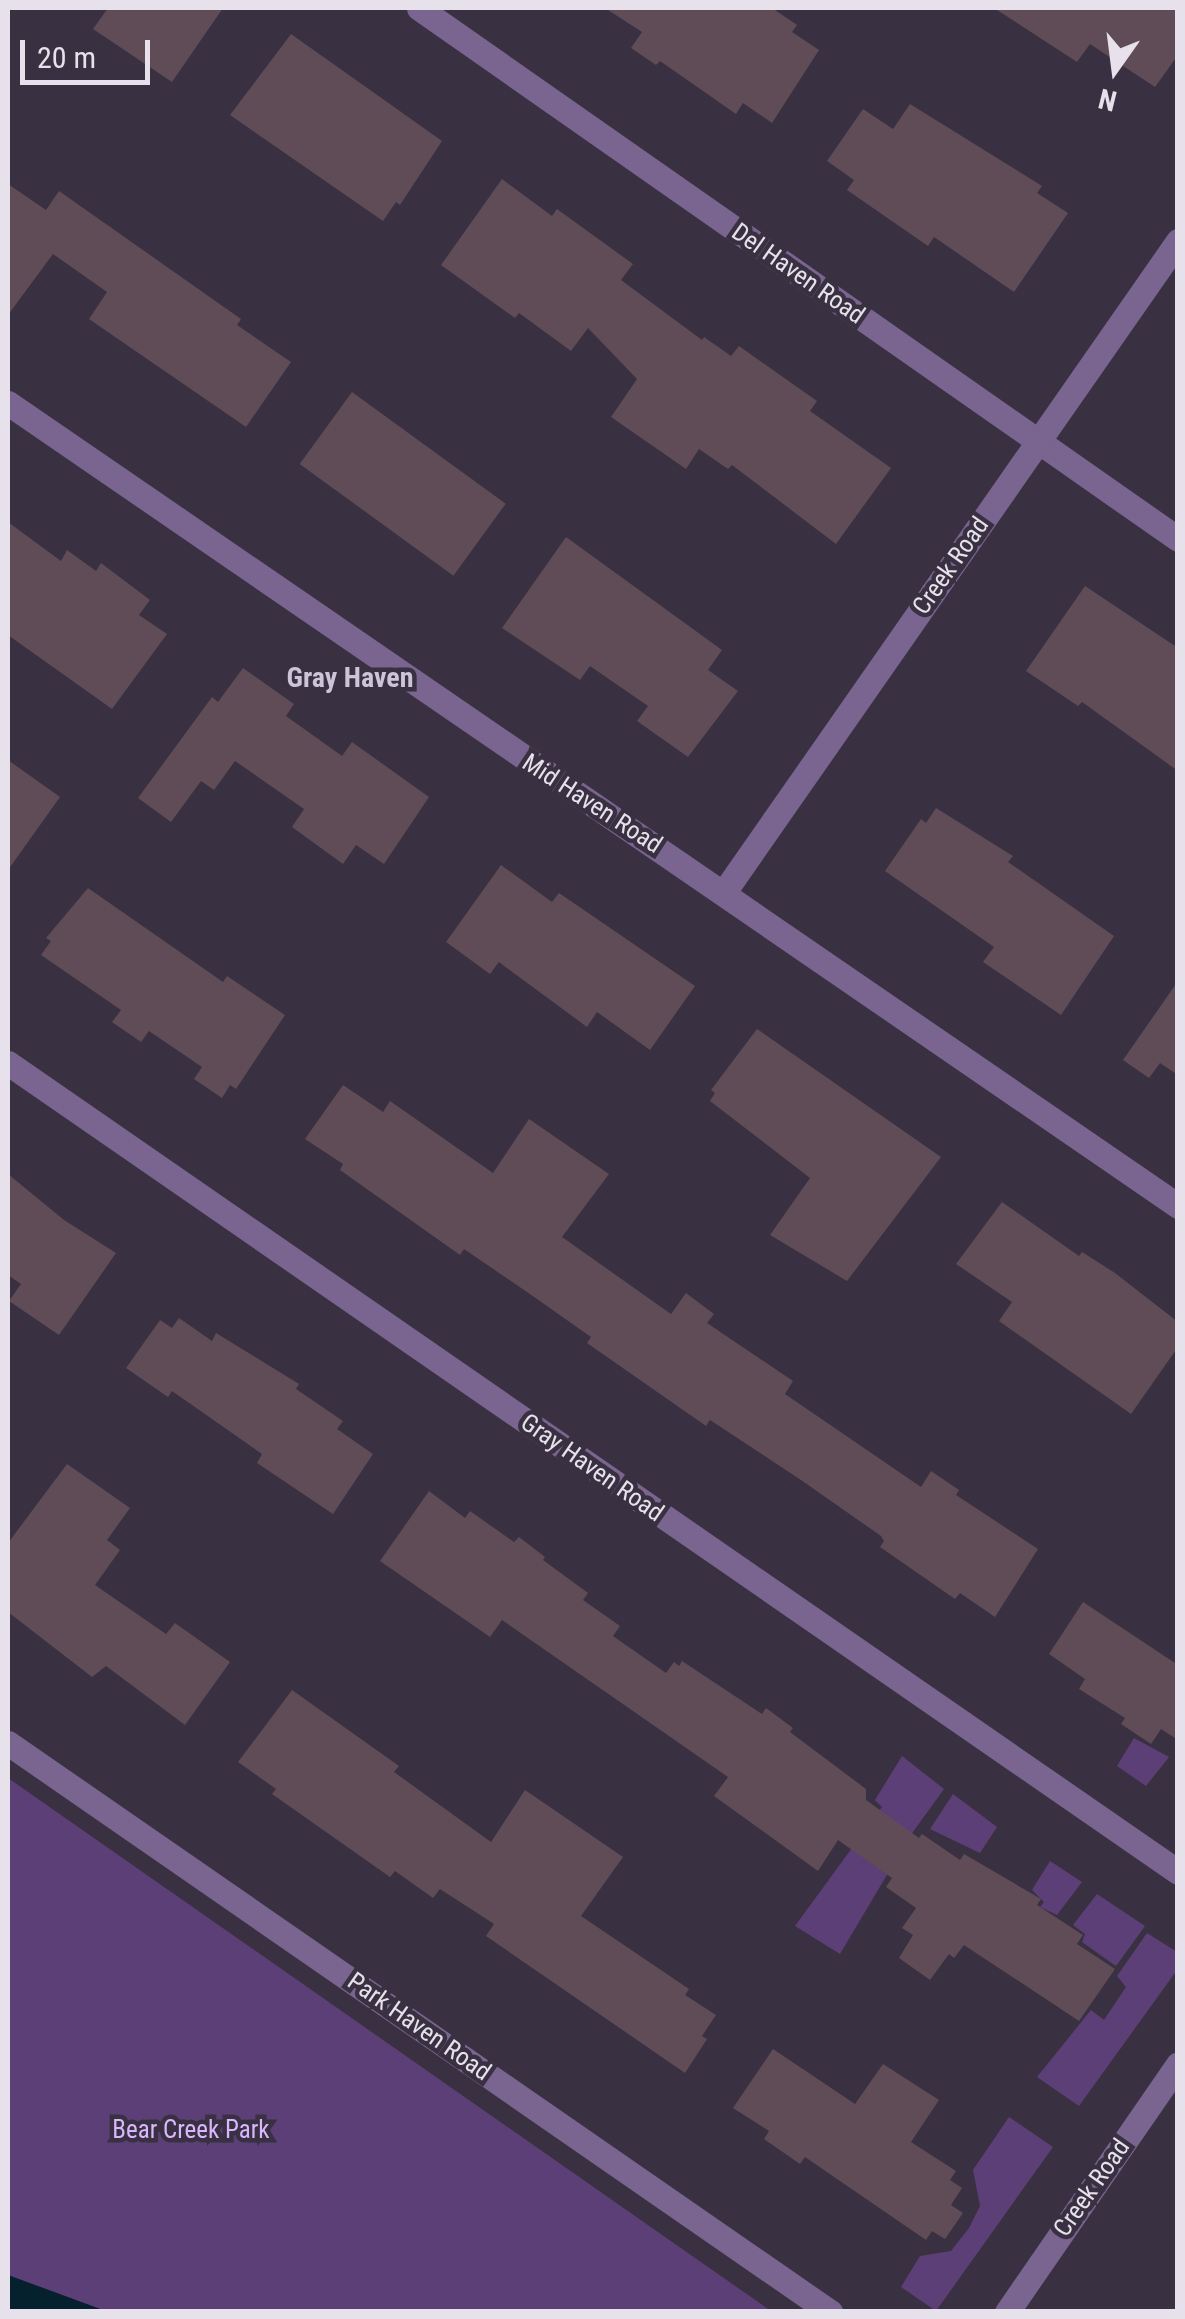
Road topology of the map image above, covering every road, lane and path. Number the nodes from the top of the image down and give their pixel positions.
1 (419, 8) edge
2 (1178, 240) edge
3 (8, 403) edge
4 (1038, 442) junction
5 (1178, 539) edge
6 (724, 892) junction
7 (8, 1063) edge
8 (1178, 1206) edge
9 (8, 1744) edge
10 (1178, 1872) edge
11 (1178, 2064) edge
12 (830, 2312) edge
13 (1006, 2312) edge

1 - 4 street, Del Haven Road
2 - 4 street, Creek Road
3 - 6 street, Mid Haven Road
4 - 5 street, Del Haven Road
4 - 6 street, Creek Road
6 - 8 street, Mid Haven Road
7 - 10 street, Gray Haven Road
9 - 12 street, Park Haven Road
11 - 13 street, Creek Road

